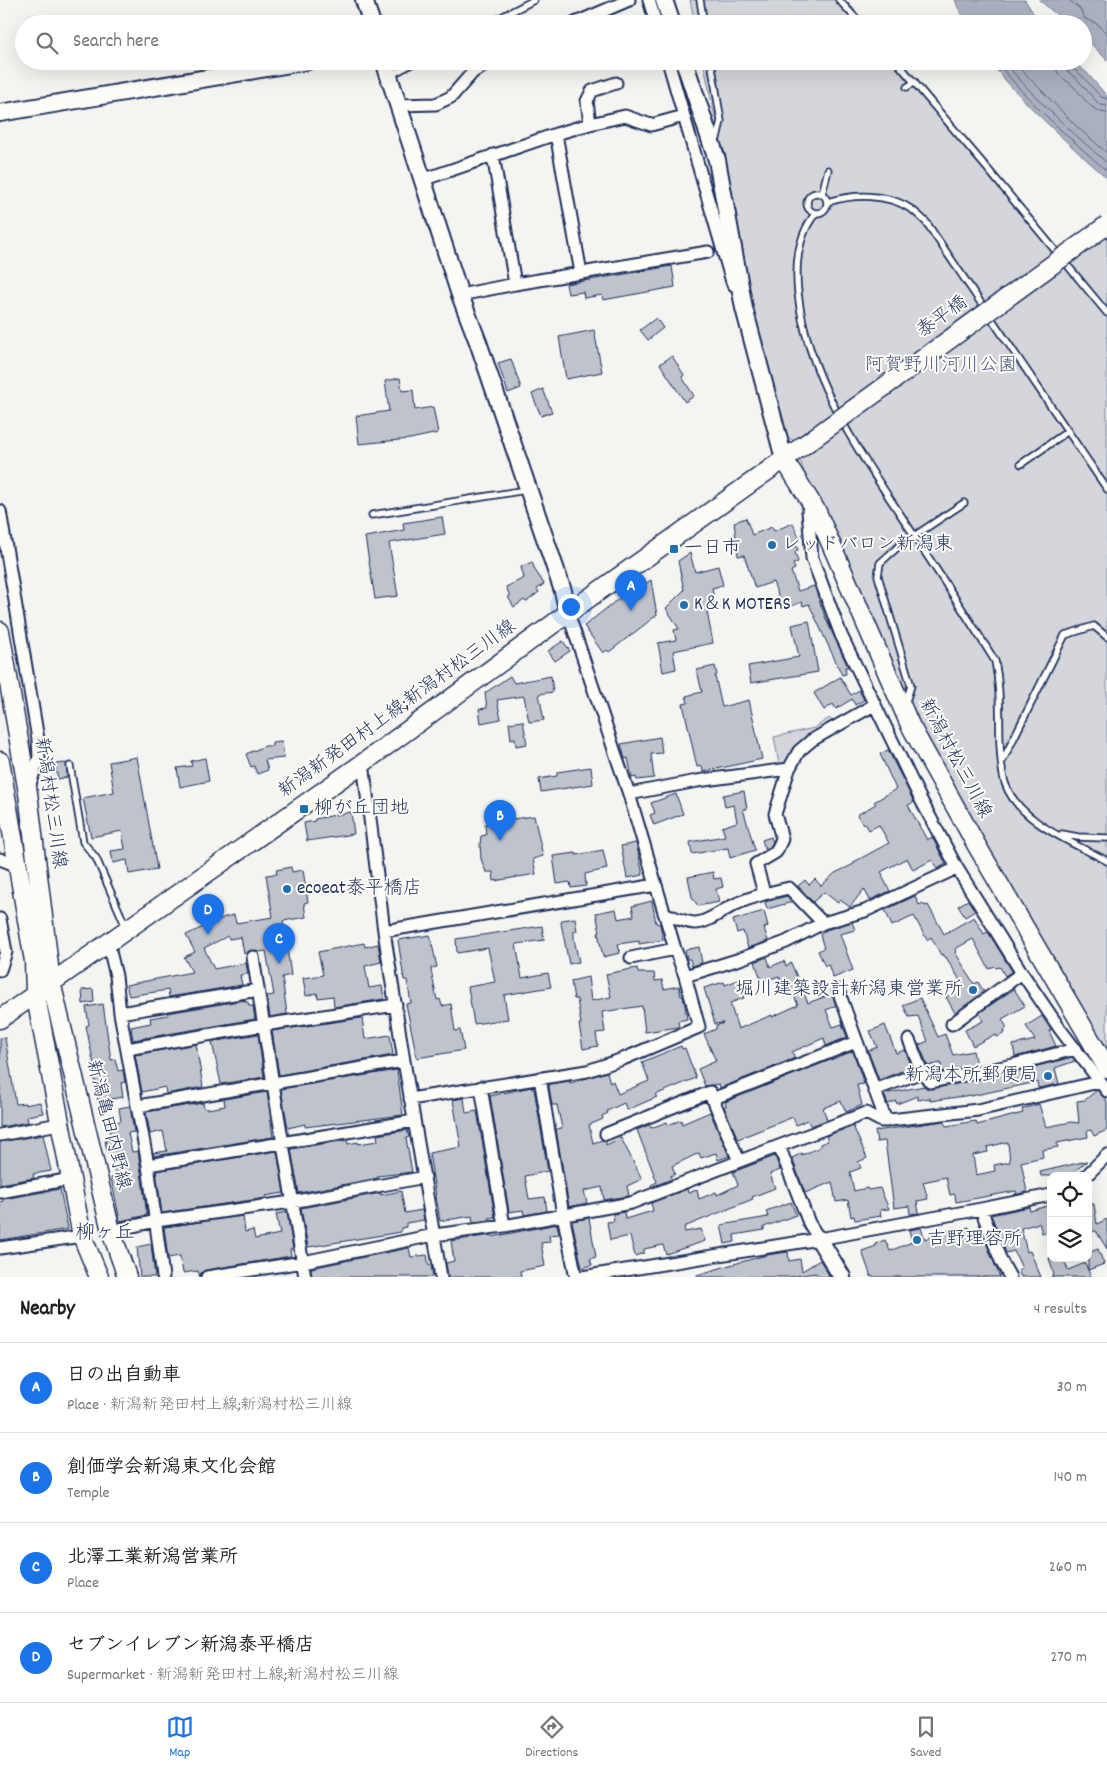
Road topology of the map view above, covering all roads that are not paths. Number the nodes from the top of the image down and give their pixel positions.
1 (364, 0) edge
2 (534, 0) edge
3 (629, 0) edge
4 (649, 0) edge
5 (664, 0) edge
6 (700, 0) edge
7 (839, 0) edge
8 (369, 15) edge
9 (505, 15) edge
10 (594, 15) edge
11 (653, 15) edge
12 (669, 15) edge
13 (702, 15) edge
14 (853, 15) edge
15 (255, 70) edge
16 (386, 70) edge
17 (477, 70) edge
18 (671, 70) edge
19 (687, 70) edge
20 (712, 70) edge
21 (904, 70) edge
22 (915, 82) junction
23 (616, 83) dead end
24 (907, 87) dead end
25 (398, 105) junction
26 (0, 113) edge
27 (684, 116) junction
28 (590, 124) junction
29 (556, 134) junction
30 (711, 141) junction
31 (493, 155) junction
32 (828, 170) dead end
33 (422, 180) junction
34 (822, 194) junction
35 (828, 202) junction
36 (815, 214) junction
37 (1107, 225) edge
38 (708, 252) dead end
39 (581, 273) junction
40 (515, 284) junction
41 (742, 294) junction
42 (460, 295) junction
43 (1107, 313) edge
44 (1068, 431) junction
45 (784, 458) junction
46 (1021, 464) dead end
47 (1107, 489) edge
48 (528, 490) junction
49 (810, 500) junction
50 (964, 503) dead end
51 (0, 511) edge
52 (372, 516) dead end
53 (915, 537) junction
54 (568, 613) junction
55 (0, 631) edge
56 (1107, 637) edge
57 (874, 705) junction
58 (903, 710) junction
59 (0, 761) edge
60 (362, 764) junction
61 (70, 766) dead end
62 (1002, 767) junction
63 (789, 770) junction
64 (28, 793) junction
65 (629, 794) junction
66 (1057, 834) junction
67 (1107, 838) edge
68 (0, 859) edge
69 (1107, 860) edge
70 (18, 866) junction
71 (956, 868) junction
72 (656, 885) junction
73 (764, 893) junction
74 (664, 913) junction
75 (0, 919) edge
76 (823, 923) junction
77 (127, 929) junction
78 (384, 931) junction
79 (108, 943) junction
80 (675, 949) junction
81 (253, 957) dead end
82 (631, 958) dead end
83 (0, 970) edge
84 (1022, 973) junction
85 (685, 976) junction
86 (51, 982) junction
87 (258, 990) junction
88 (838, 990) dead end
89 (36, 993) junction
90 (396, 1005) junction
91 (120, 1013) junction
92 (0, 1019) edge
93 (952, 1024) dead end
94 (264, 1025) junction
95 (909, 1040) dead end
96 (856, 1042) junction
97 (127, 1049) junction
98 (1075, 1049) junction
99 (404, 1062) junction
100 (921, 1070) junction
101 (1103, 1075) edge
102 (540, 1078) junction
103 (272, 1084) junction
104 (481, 1087) junction
105 (874, 1090) junction
106 (1107, 1091) edge
107 (410, 1099) junction
108 (712, 1099) junction
109 (138, 1106) junction
110 (414, 1121) junction
111 (886, 1121) junction
112 (59, 1124) junction
113 (606, 1134) dead end
114 (0, 1135) edge
115 (282, 1142) junction
116 (779, 1146) junction
117 (1107, 1155) edge
118 (739, 1161) junction
119 (148, 1165) junction
120 (1090, 1172) edge
121 (425, 1177) junction
122 (71, 1179) junction
123 (0, 1192) edge
124 (1047, 1196) edge
125 (292, 1202) junction
126 (981, 1210) junction
127 (563, 1215) junction
128 (156, 1221) junction
129 (504, 1226) junction
130 (111, 1231) junction
131 (434, 1235) junction
132 (82, 1236) junction
133 (819, 1239) junction
134 (0, 1248) edge
135 (303, 1262) junction
136 (98, 1277) edge
137 (127, 1277) edge
138 (163, 1277) edge
139 (207, 1277) edge
140 (305, 1277) edge
141 (441, 1277) edge
142 (576, 1277) edge
143 (582, 1277) edge
144 (842, 1277) edge
145 (1010, 1277) edge

1 - 8 street
2 - 9 lane
3 - 10 street
4 - 11 street
5 - 12 street
6 - 13 lane
7 - 14 lane
15 - 26 street
16 - 25 street
17 - 25 street
18 - 27 street
19 - 30 street
20 - 30 lane
21 - 22 lane
22 - 24 lane
22 - 43 lane
23 - 28 street
25 - 33 street
27 - 28 street
27 - 41 street
28 - 29 street
29 - 31 street
29 - 39 street
30 - 41 street
31 - 33 street
31 - 40 street
32 - 34 lane
33 - 42 street
34 - 35 lane
34 - 36 lane
35 - 36 lane
35 - 44 lane
36 - 53 lane
37 - 45 main road, 泰平橋, bridge
38 - 39 street
39 - 40 street
40 - 42 street
41 - 45 street
42 - 48 street
44 - 46 lane
44 - 47 lane
45 - 49 main road, 新潟村松三川線
45 - 54 main road, 新潟新発田村上線;新潟村松三川線
48 - 52 lane
48 - 54 street
49 - 57 street
49 - 58 main road, 新潟村松三川線
50 - 53 lane
51 - 64 street
53 - 58 lane
53 - 62 lane
54 - 60 main road, 新潟新発田村上線;新潟村松三川線
54 - 65 street
55 - 64 main road, 新潟村松三川線
56 - 62 lane
57 - 63 street
57 - 71 street
58 - 101 main road, 新潟村松三川線
59 - 70 main road, 新潟村松三川線
60 - 77 main road, 新潟新発田村上線;新潟村松三川線
60 - 78 street
61 - 77 lane
62 - 66 lane
63 - 65 street
63 - 73 street
64 - 86 main road, 新潟村松三川線
65 - 72 street
66 - 67 lane
66 - 69 lane
68 - 70 street
70 - 89 main road, 新潟村松三川線
71 - 76 street
71 - 84 street
72 - 74 street
72 - 78 street
73 - 74 street
73 - 76 street
74 - 80 street
75 - 83 street
76 - 85 street
77 - 79 main road, 新潟新発田村上線;新潟村松三川線
78 - 90 street
79 - 86 main road, 新潟新発田村上線;新潟村松三川線
79 - 91 street
80 - 82 street
80 - 85 street
81 - 87 street
84 - 93 street
84 - 98 street
85 - 102 street
86 - 89 main road, 新潟新発田村上線;新潟村松三川線
86 - 130 main road, 新潟亀田内野線
87 - 91 street
87 - 94 street
88 - 96 street
89 - 92 main road, 新潟新発田村上線;新潟村松三川線
89 - 112 main road
90 - 94 street
90 - 99 street
91 - 97 street
94 - 97 street
94 - 103 street
95 - 100 street
96 - 105 street
96 - 108 street
97 - 109 street
98 - 100 street
98 - 101 street
99 - 103 street
99 - 107 street
100 - 105 street
101 - 106 street
101 - 111 street
102 - 104 street
102 - 127 street
103 - 109 street
103 - 115 street
104 - 107 street
104 - 129 street
105 - 111 street
107 - 110 street
108 - 113 street
108 - 118 street
109 - 119 street
110 - 115 street
110 - 121 street
111 - 116 street
112 - 114 street
112 - 122 main road
115 - 119 street
115 - 125 street
116 - 118 street
116 - 133 street
117 - 120 street
118 - 127 street
119 - 128 street
121 - 125 street
121 - 131 street
122 - 123 street
122 - 132 main road
124 - 126 street
125 - 128 street
125 - 135 street
126 - 133 street
126 - 145 street
127 - 129 street
127 - 142 street
128 - 130 street
128 - 138 street
129 - 131 street
130 - 137 main road, 新潟亀田内野線
131 - 135 street
131 - 141 street
132 - 134 street
132 - 136 main road
133 - 143 street
133 - 144 street
135 - 139 street
135 - 140 street

